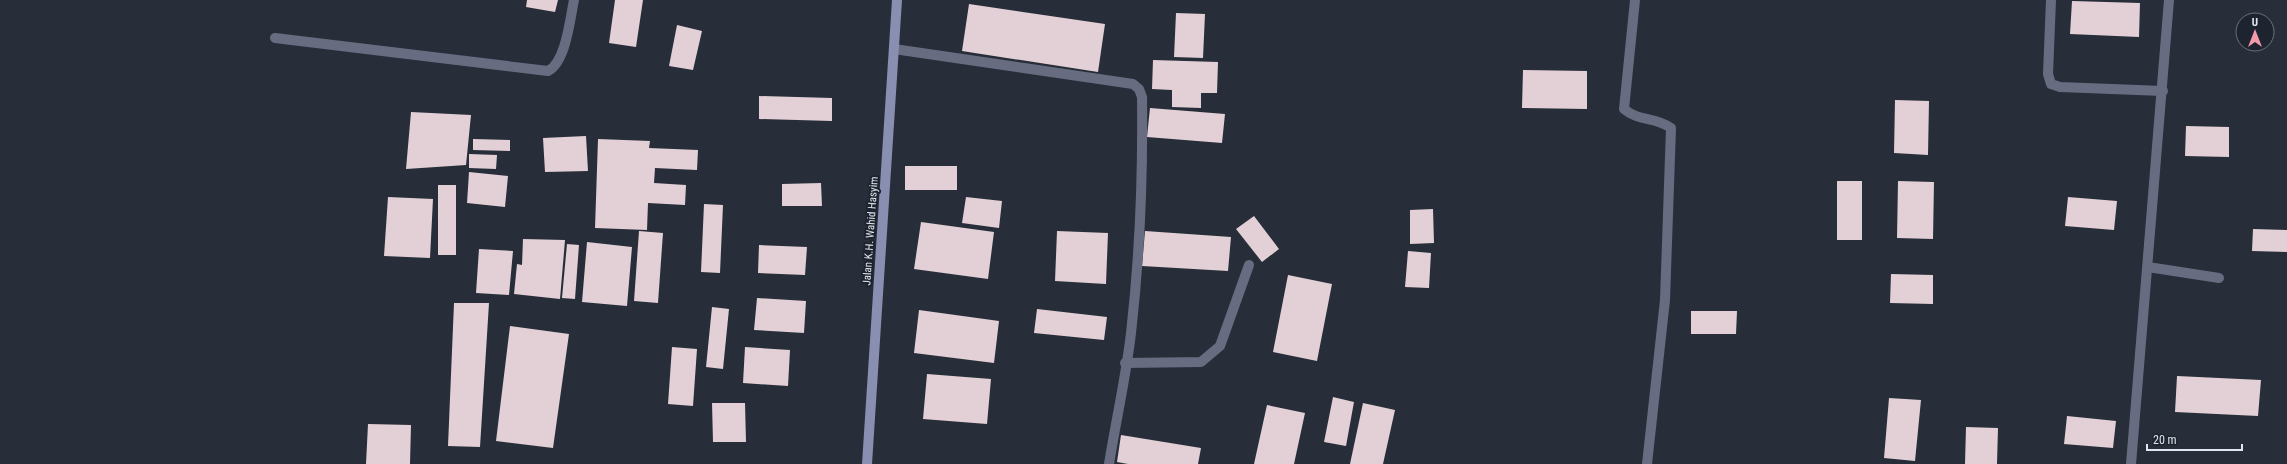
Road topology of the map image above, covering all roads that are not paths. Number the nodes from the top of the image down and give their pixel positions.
1 (574, 0) edge
2 (897, 0) edge
3 (1635, 0) edge
4 (2052, 0) edge
5 (2169, 0) edge
6 (275, 38) dead end
7 (894, 49) junction
8 (2163, 91) junction
9 (1249, 265) dead end
10 (2148, 267) junction
11 (2219, 278) dead end
12 (1126, 363) junction
13 (868, 464) edge
14 (1109, 464) edge
15 (1647, 464) edge
16 (2131, 464) edge

1 - 6 street
2 - 7 main road, Jalan K.H. Wahid Hasyim
3 - 15 street
4 - 8 street
5 - 8 street
7 - 12 street
7 - 13 main road, Jalan K.H. Wahid Hasyim
8 - 10 street
9 - 12 street
10 - 11 street
10 - 16 street
12 - 14 street

